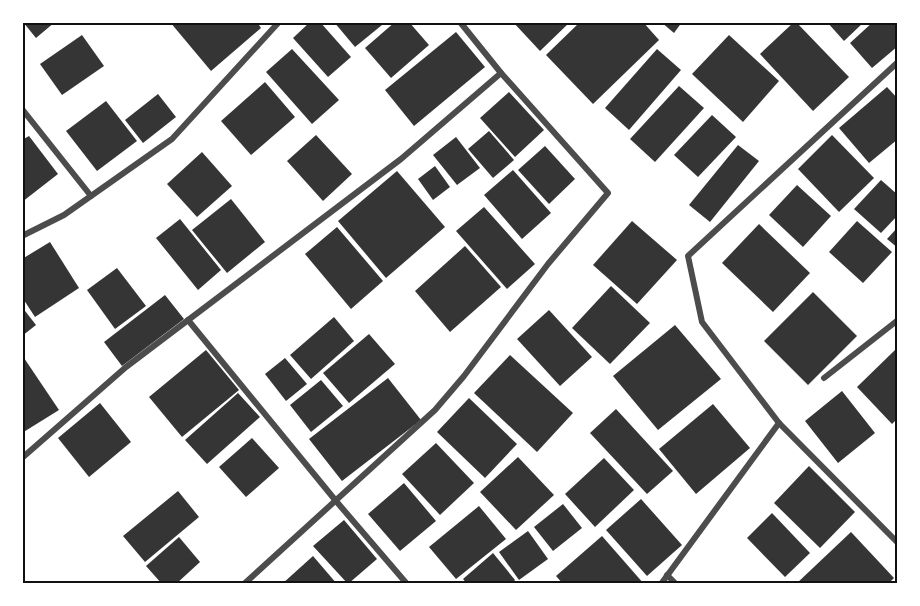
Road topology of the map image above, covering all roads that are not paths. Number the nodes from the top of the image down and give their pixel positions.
1 (279, 22) edge
2 (460, 22) edge
3 (897, 62) edge
4 (501, 73) junction
5 (22, 109) edge
6 (91, 196) junction
7 (22, 236) edge
8 (188, 320) junction
9 (897, 320) edge
10 (824, 378) dead end
11 (779, 423) junction
12 (22, 458) edge
13 (336, 501) junction
14 (897, 543) edge
15 (668, 575) junction
16 (244, 584) edge
17 (407, 584) edge
18 (661, 584) edge
19 (676, 584) edge

1 - 6 street
2 - 4 street
3 - 11 street
4 - 8 street
4 - 13 street
5 - 6 street
6 - 7 street
8 - 12 street
8 - 13 street
9 - 10 street
11 - 14 street
11 - 15 street
13 - 16 street
13 - 17 street
15 - 18 street
15 - 19 street

